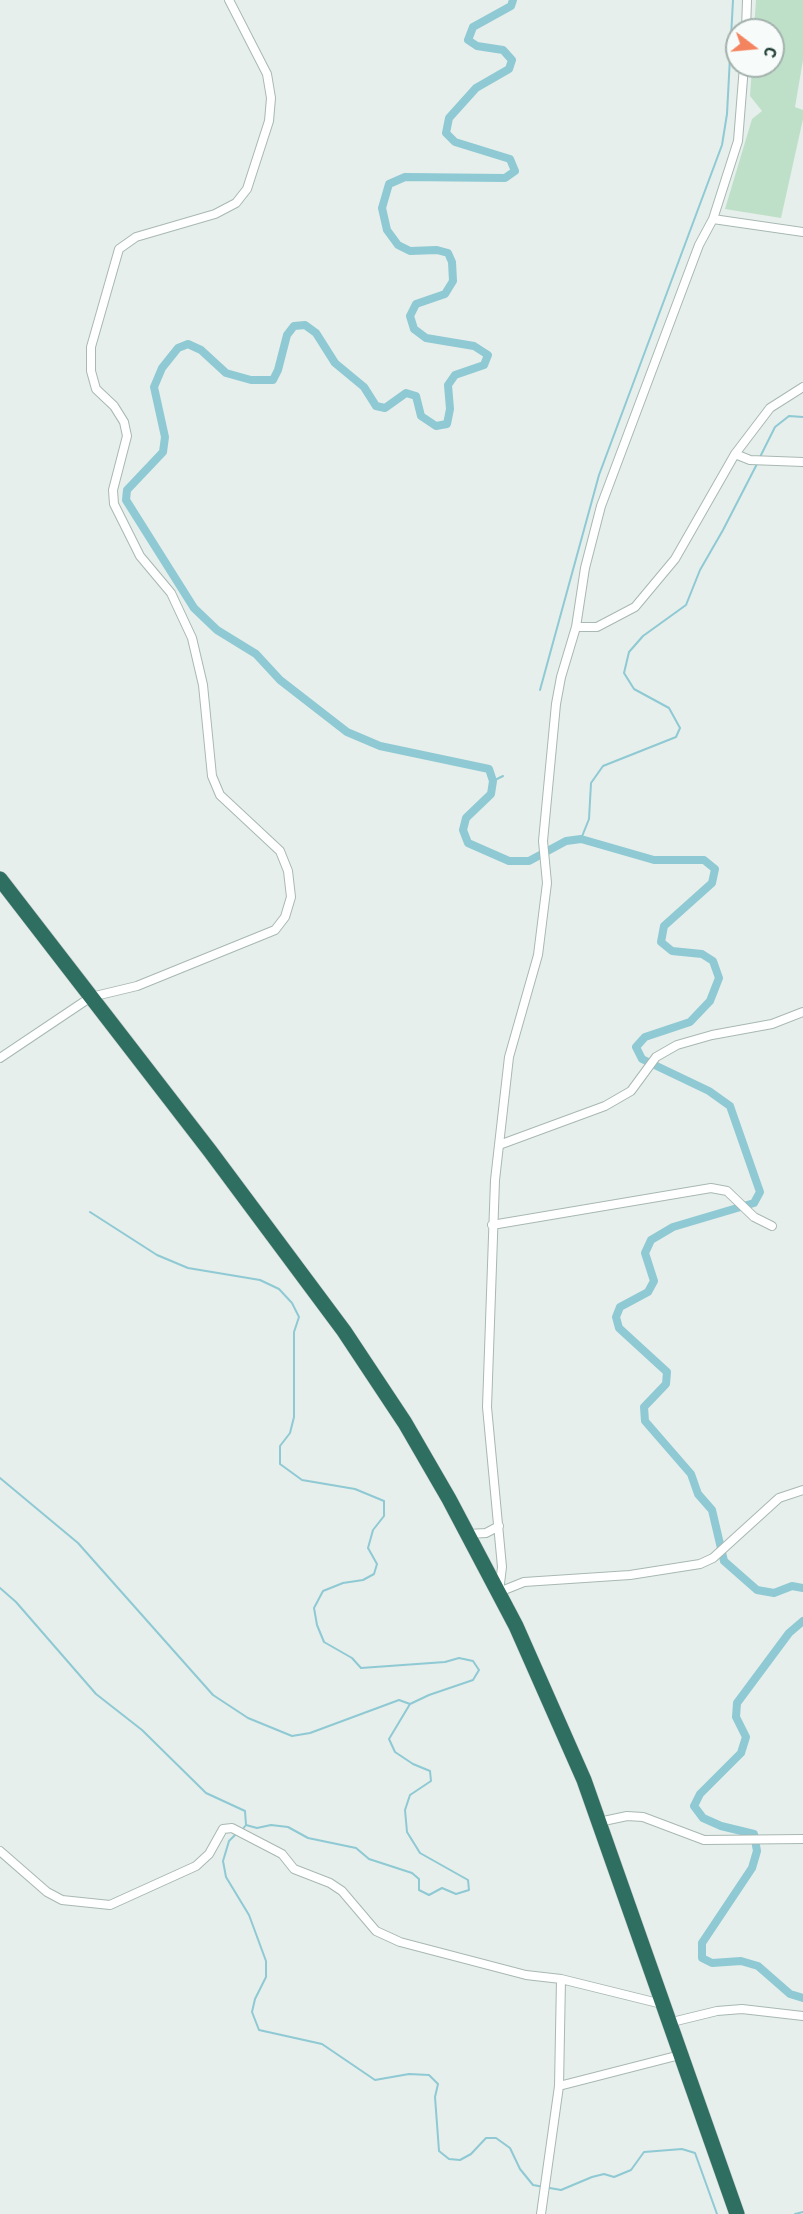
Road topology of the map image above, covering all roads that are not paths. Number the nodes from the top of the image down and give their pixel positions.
1 (229, 0) edge
2 (747, 0) edge
3 (746, 18) edge
4 (743, 78) edge
5 (713, 219) junction
6 (803, 232) edge
7 (803, 387) edge
8 (735, 454) junction
9 (803, 462) edge
10 (576, 627) junction
11 (0, 879) edge
12 (91, 997) junction
13 (803, 1012) edge
14 (0, 1058) edge
15 (499, 1145) junction
16 (492, 1225) junction
17 (772, 1226) dead end
18 (803, 1488) edge
19 (498, 1526) junction
20 (468, 1534) junction
21 (499, 1592) junction
22 (599, 1822) junction
23 (803, 1839) edge
24 (0, 1851) edge
25 (561, 1979) junction
26 (662, 2004) junction
27 (803, 2016) edge
28 (668, 2023) junction
29 (680, 2055) junction
30 (559, 2086) junction
31 (541, 2214) edge
32 (737, 2214) edge

1 - 12 street
2 - 3 street
4 - 5 street
5 - 6 street
5 - 10 street
7 - 8 street
8 - 9 street
8 - 10 street
10 - 15 street
11 - 12 highway
12 - 14 street
12 - 20 highway
13 - 15 street
15 - 16 street
16 - 17 street
16 - 19 street
18 - 21 street
19 - 20 street
19 - 21 street
20 - 21 highway
21 - 22 highway
22 - 23 street
22 - 26 highway
24 - 25 street
25 - 26 street
25 - 30 street
26 - 28 highway
27 - 28 street
28 - 29 highway
29 - 30 street
29 - 32 highway
30 - 31 street

